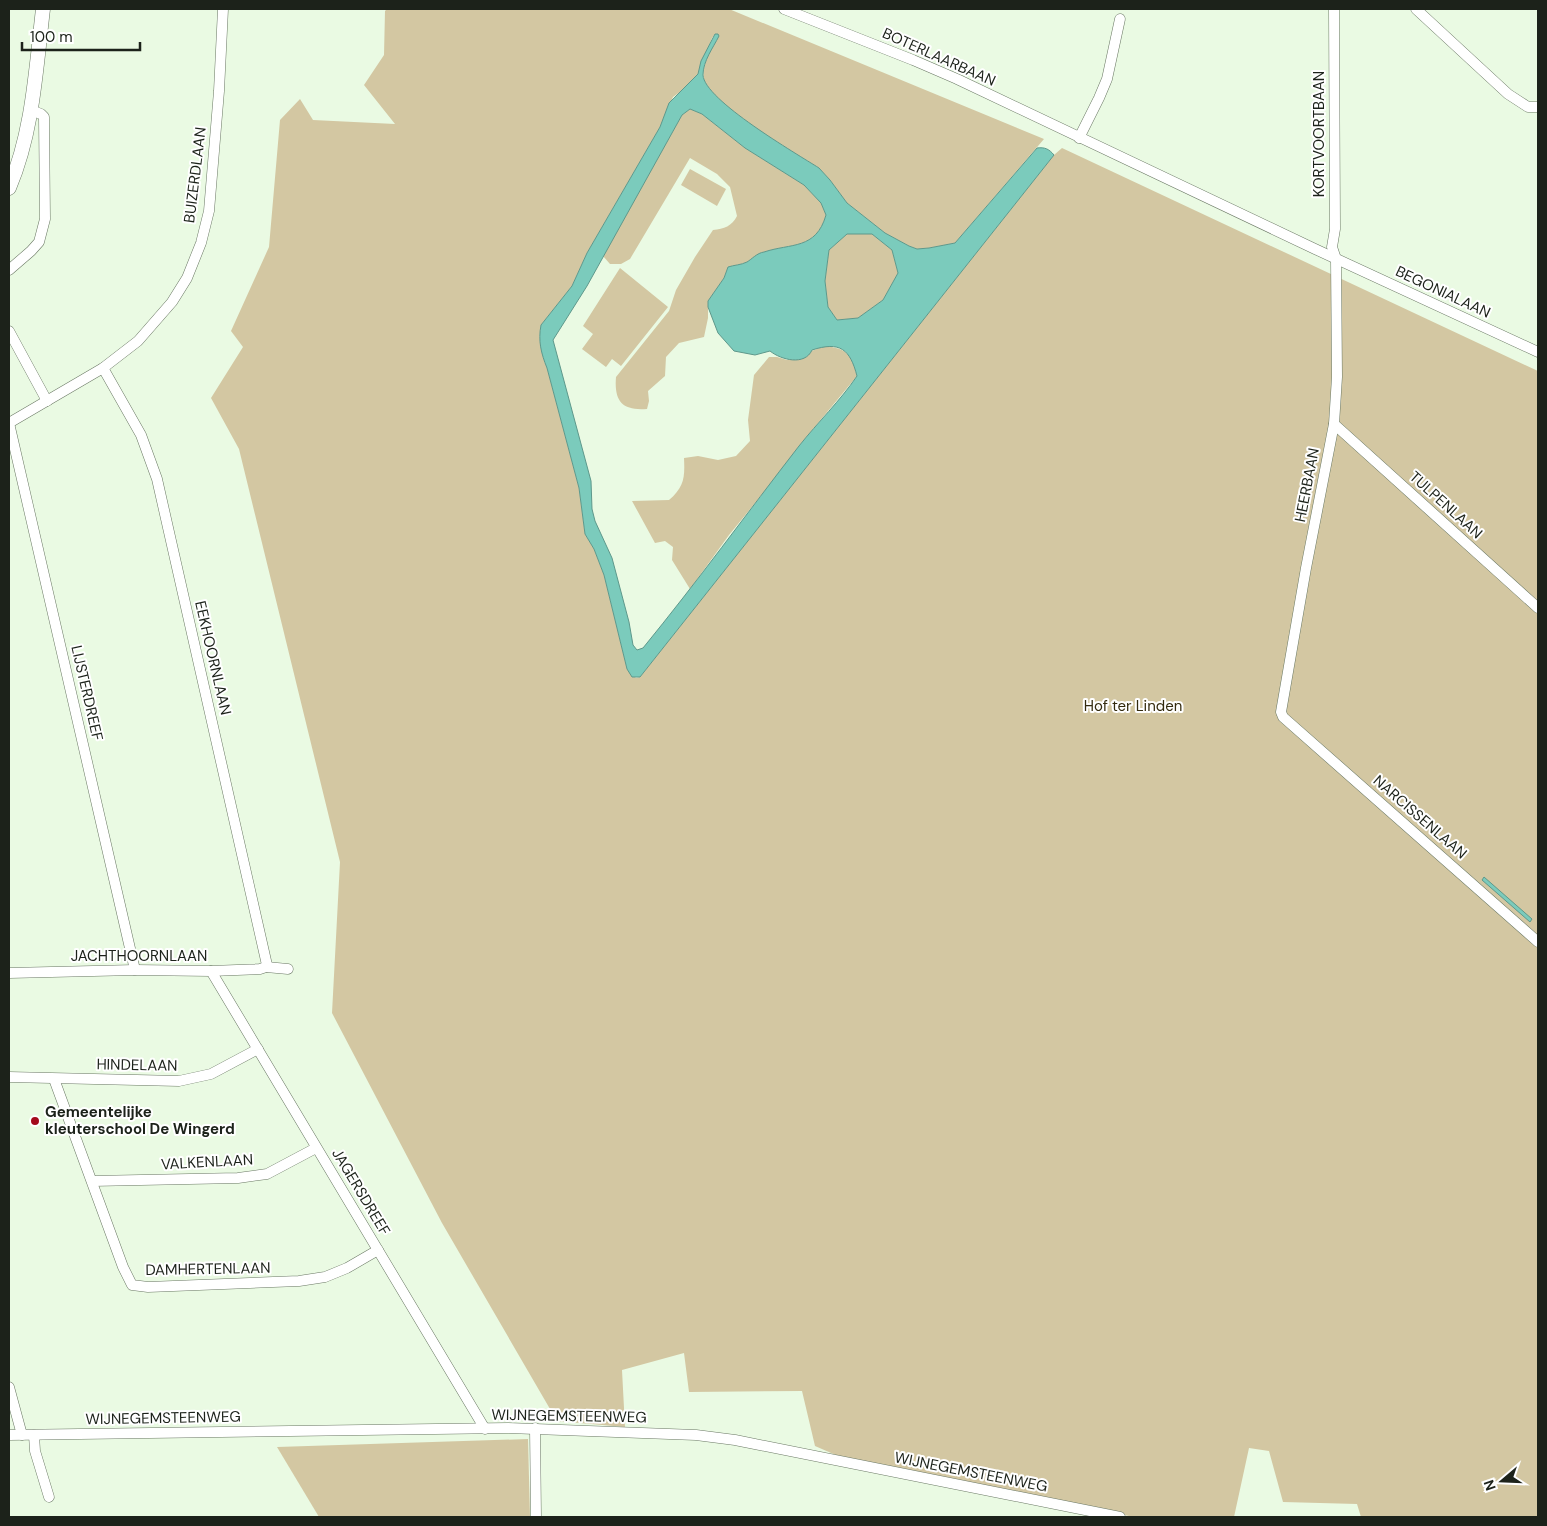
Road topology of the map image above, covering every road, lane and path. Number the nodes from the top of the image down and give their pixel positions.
1 (43, 9) edge
2 (223, 9) edge
3 (784, 9) edge
4 (1334, 9) edge
5 (1416, 9) edge
6 (1120, 19) dead end
7 (1538, 107) edge
8 (31, 110) junction
9 (1079, 138) junction
10 (9, 188) edge
11 (1336, 258) junction
12 (9, 270) edge
13 (9, 331) edge
14 (1538, 352) edge
15 (103, 368) junction
16 (47, 401) junction
17 (9, 423) edge
18 (1334, 424) junction
19 (1538, 608) edge
20 (1281, 715) joint
21 (1538, 942) edge
22 (266, 966) junction
23 (288, 969) dead end
24 (135, 970) junction
25 (211, 971) junction
26 (9, 973) edge
27 (258, 1050) junction
28 (9, 1077) edge
29 (54, 1079) junction
30 (316, 1148) junction
31 (92, 1181) junction
32 (378, 1250) junction
33 (9, 1387) edge
34 (535, 1428) junction
35 (485, 1429) junction
36 (9, 1435) edge
37 (22, 1435) junction
38 (34, 1435) junction
39 (49, 1497) dead end
40 (536, 1517) edge
41 (1120, 1517) edge

1 - 8 main road
2 - 15 street, BUIZERDLAAN
3 - 9 street, BOTERLAARBAAN
4 - 11 street, KORTVOORTBAAN
5 - 7 street
6 - 9 street
8 - 10 main road
8 - 12 street
9 - 11 street, BOTERLAARBAAN
11 - 14 street, BEGONIALAAN
11 - 18 street, HEERBAAN
13 - 16 street
15 - 16 street, BUIZERDLAAN
15 - 22 street, EEKHOORNLAAN
16 - 17 street, BUIZERDLAAN
17 - 24 street, LIJSTERDREEF
18 - 19 street, TULPENLAAN
18 - 20 street, HEERBAAN
20 - 21 street, NARCISSENLAAN
22 - 23 street, JACHTHOORNLAAN
22 - 25 street, JACHTHOORNLAAN
24 - 25 street, JACHTHOORNLAAN
24 - 26 street, JACHTHOORNLAAN
25 - 27 street, JAGERSDREEF
27 - 29 street, HINDELAAN
27 - 30 street, JAGERSDREEF
28 - 29 street, HINDELAAN
29 - 31 street, DAMHERTENLAAN
30 - 31 street, VALKENLAAN
30 - 32 street, JAGERSDREEF
31 - 32 street, DAMHERTENLAAN
32 - 35 street, JAGERSDREEF
33 - 37 street
34 - 35 street, WIJNEGEMSTEENWEG
34 - 40 street
34 - 41 street, WIJNEGEMSTEENWEG
35 - 38 street, WIJNEGEMSTEENWEG
36 - 37 street, WIJNEGEMSTEENWEG
37 - 38 street, WIJNEGEMSTEENWEG
38 - 39 street

